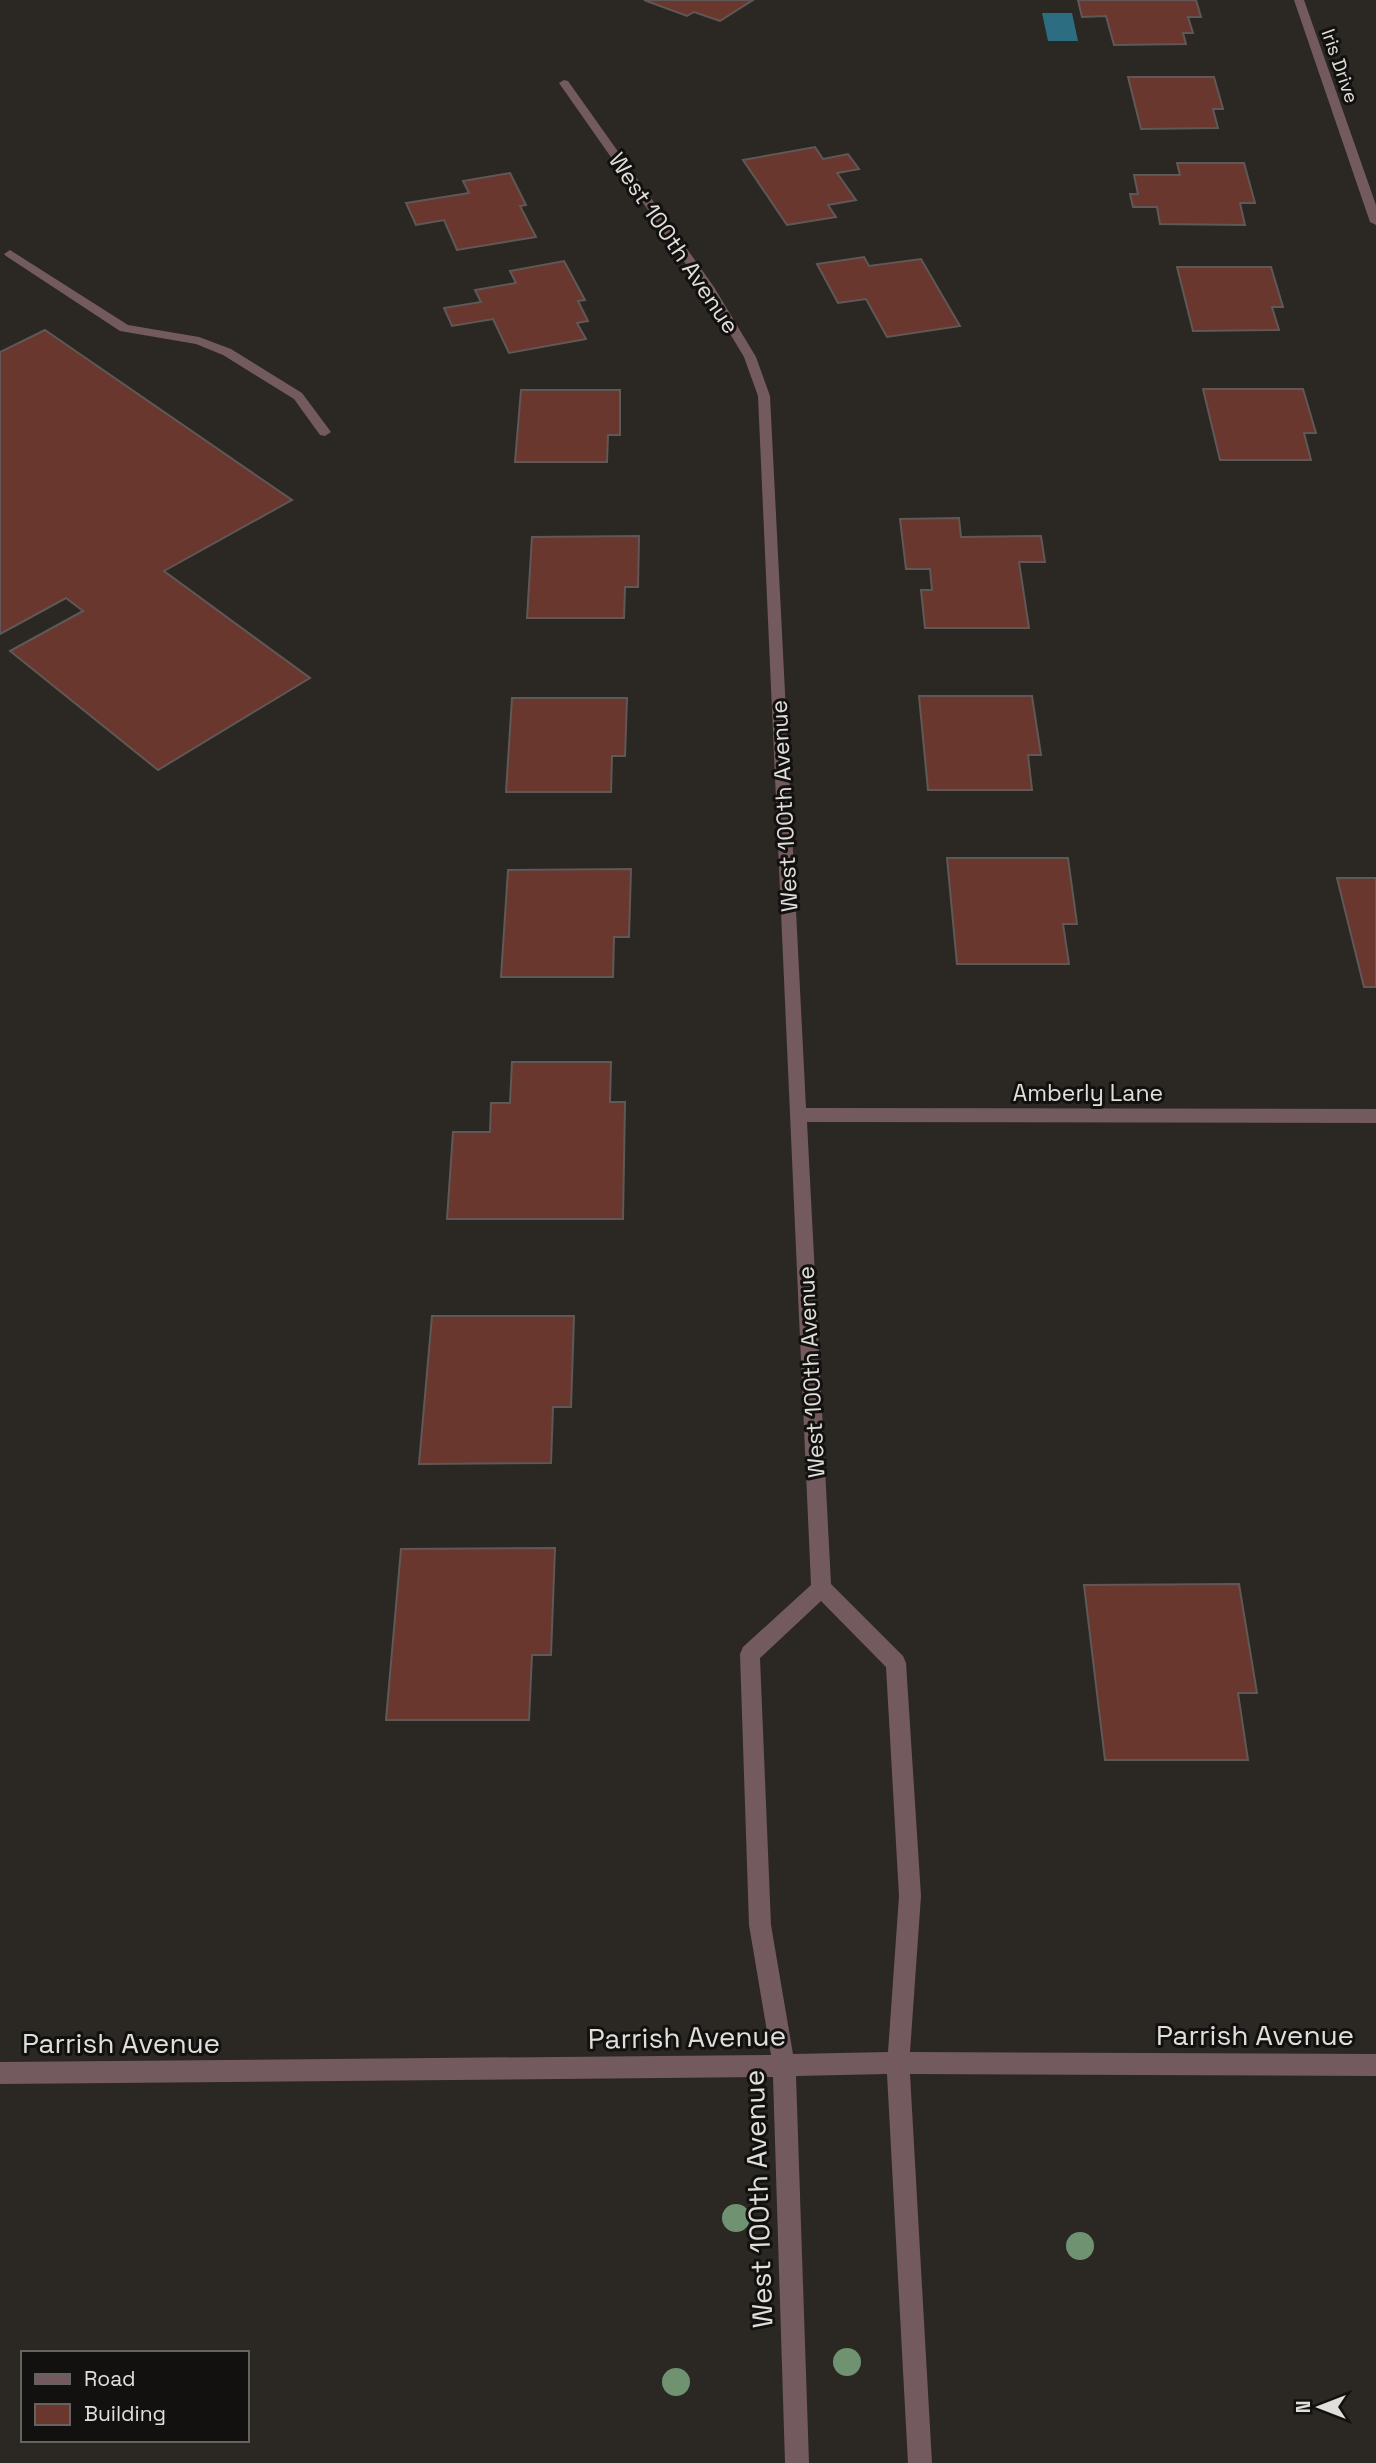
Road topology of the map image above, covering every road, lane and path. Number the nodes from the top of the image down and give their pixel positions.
1 (1299, 0) edge
2 (564, 83) dead end
3 (1376, 222) edge
4 (10, 254) dead end
5 (325, 432) dead end
6 (799, 1115) junction
7 (1376, 1116) edge
8 (821, 1588) junction
9 (898, 2063) junction
10 (784, 2065) junction
11 (1376, 2065) edge
12 (0, 2073) edge
13 (797, 2463) edge
14 (920, 2463) edge

1 - 3 street, Iris Drive
2 - 6 street, West 100th Avenue
4 - 5 street
6 - 7 street, Amberly Lane
6 - 8 street, West 100th Avenue
8 - 9 street
8 - 10 street, West 100th Avenue
9 - 10 street, Parrish Avenue
9 - 11 street, Parrish Avenue
9 - 14 street
10 - 12 street, Parrish Avenue
10 - 13 street, West 100th Avenue

